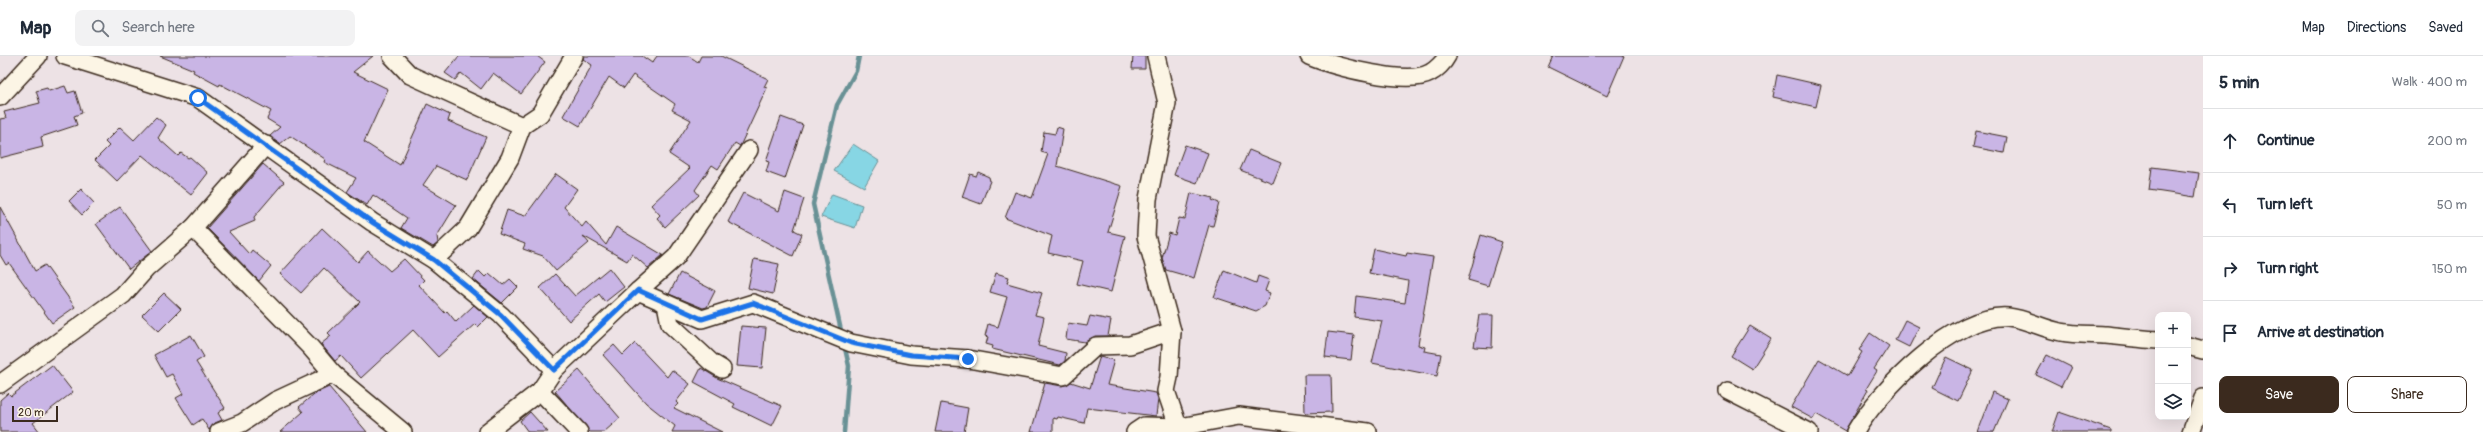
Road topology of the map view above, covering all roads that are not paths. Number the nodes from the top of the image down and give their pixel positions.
1 (38, 56) edge
2 (65, 56) edge
3 (392, 56) edge
4 (574, 56) edge
5 (1156, 56) edge
6 (1309, 56) edge
7 (1447, 56) edge
8 (0, 97) edge
9 (522, 126) junction
10 (266, 145) junction
11 (749, 150) dead end
12 (192, 228) junction
13 (434, 260) junction
14 (638, 290) junction
15 (666, 304) junction
16 (1172, 331) junction
17 (2155, 340) edge
18 (2191, 347) edge
19 (2203, 350) edge
20 (722, 369) dead end
21 (554, 370) junction
22 (333, 374) junction
23 (0, 384) edge
24 (540, 391) junction
25 (1728, 391) dead end
26 (2203, 398) edge
27 (1180, 429) edge
28 (219, 432) edge
29 (403, 432) edge
30 (487, 432) edge
31 (579, 432) edge
32 (1135, 432) edge
33 (1368, 432) edge
34 (1808, 432) edge
35 (1855, 432) edge
36 (2191, 432) edge

1 - 8 street
2 - 10 street
3 - 9 street
4 - 9 street
5 - 16 street
6 - 7 street
9 - 13 street
10 - 12 street
10 - 13 street
11 - 14 street
12 - 22 street
12 - 23 street
13 - 21 street
14 - 15 street
14 - 21 street
15 - 16 street
15 - 20 street
16 - 27 street
17 - 35 street
18 - 19 street
21 - 24 street
22 - 28 street
22 - 29 street
24 - 30 street
24 - 31 street
25 - 34 street
26 - 36 street
27 - 32 street
27 - 33 street

